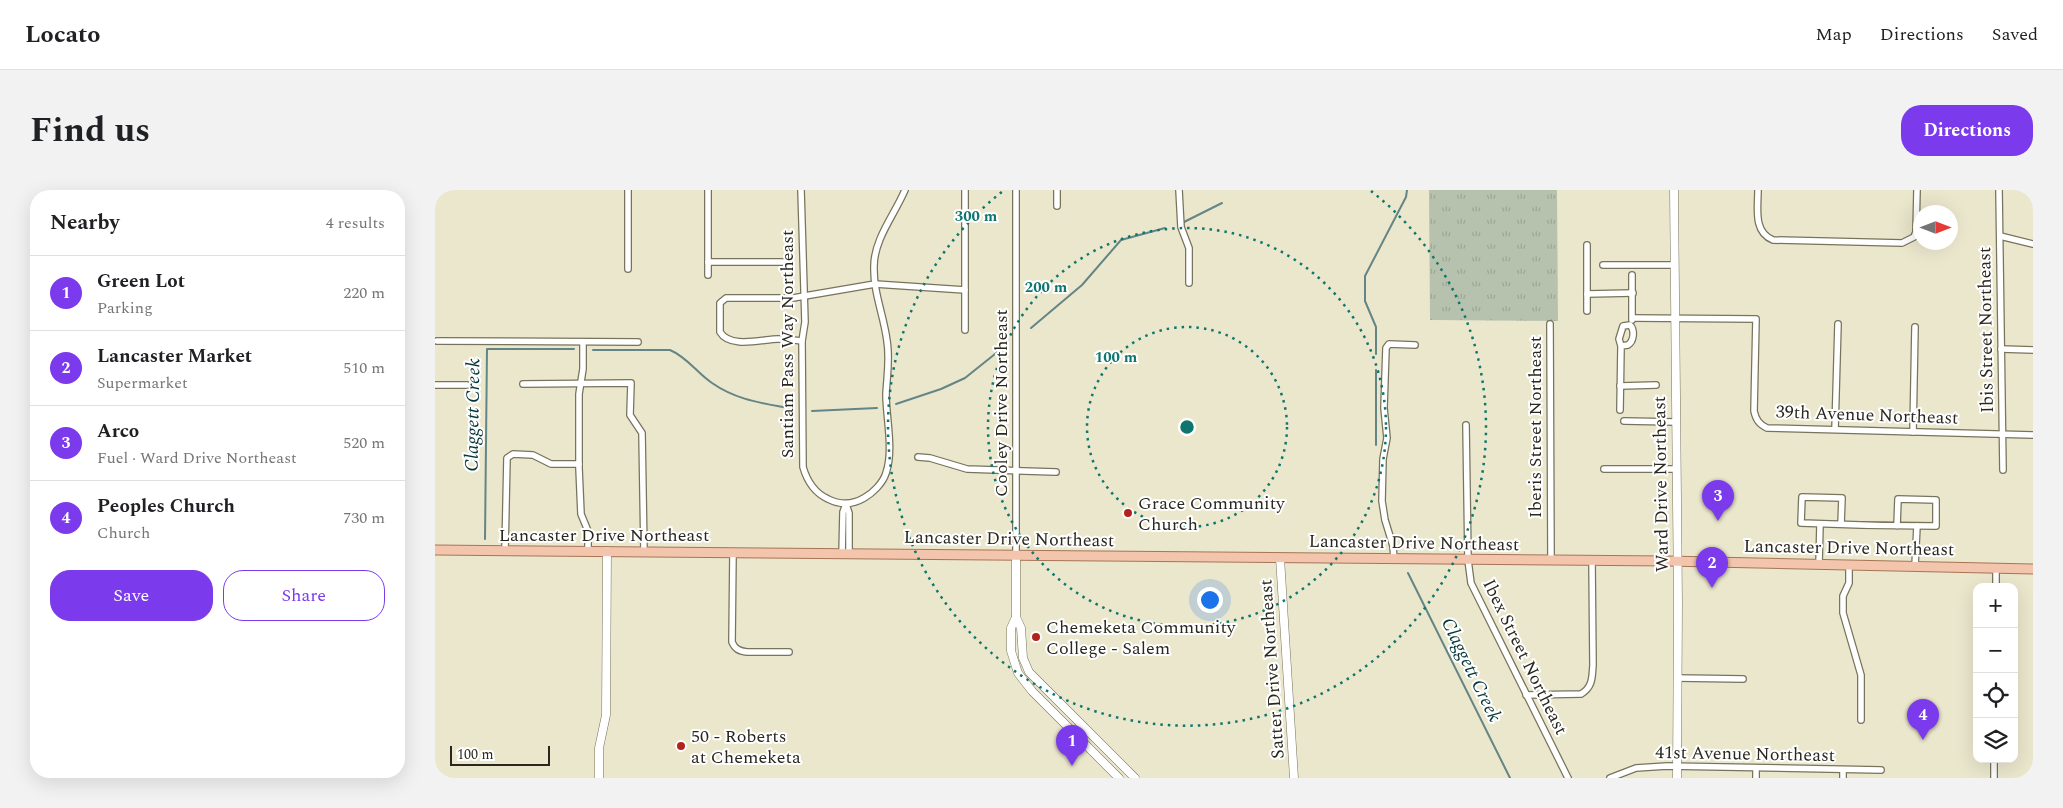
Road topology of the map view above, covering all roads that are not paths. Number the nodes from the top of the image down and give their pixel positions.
1 (628, 190) edge
2 (708, 190) edge
3 (801, 190) edge
4 (905, 190) edge
5 (965, 190) edge
6 (1016, 190) edge
7 (1057, 190) edge
8 (1179, 190) edge
9 (1674, 190) edge
10 (1759, 190) edge
11 (1917, 190) edge
12 (1999, 190) edge
13 (1057, 206) dead end
14 (1999, 236) junction
15 (2033, 244) edge
16 (1587, 245) dead end
17 (708, 262) junction
18 (783, 262) dead end
19 (1603, 265) dead end
20 (1674, 265) junction
21 (628, 269) dead end
22 (708, 274) dead end
23 (1632, 275) dead end
24 (1189, 283) dead end
25 (875, 284) junction
26 (965, 290) junction
27 (1633, 293) junction
28 (1587, 294) junction
29 (803, 296) junction
30 (1587, 311) dead end
31 (1675, 318) junction
32 (1632, 322) junction
33 (1550, 324) dead end
34 (1838, 324) dead end
35 (1915, 327) dead end
36 (965, 330) dead end
37 (437, 341) dead end
38 (802, 341) junction
39 (583, 342) junction
40 (638, 342) dead end
41 (1415, 345) dead end
42 (1621, 346) junction
43 (2001, 349) junction
44 (2033, 350) edge
45 (581, 383) junction
46 (523, 384) dead end
47 (435, 385) edge
48 (467, 385) dead end
49 (1656, 385) dead end
50 (1620, 386) junction
51 (1620, 410) dead end
52 (1624, 422) dead end
53 (1676, 422) junction
54 (1466, 425) dead end
55 (1835, 429) junction
56 (1913, 432) junction
57 (2002, 434) junction
58 (2033, 434) edge
59 (918, 457) dead end
60 (579, 464) junction
61 (1604, 469) dead end
62 (1676, 469) junction
63 (2003, 470) dead end
64 (1016, 471) junction
65 (1056, 472) dead end
66 (846, 504) junction
67 (1820, 524) junction
68 (1841, 524) junction
69 (1897, 526) junction
70 (1917, 526) junction
71 (435, 550) edge
72 (505, 551) junction
73 (588, 551) junction
74 (607, 551) junction
75 (644, 552) junction
76 (733, 553) junction
77 (845, 554) junction
78 (1016, 555) junction
79 (1280, 558) junction
80 (1394, 559) junction
81 (1468, 560) junction
82 (1551, 560) junction
83 (1592, 561) junction
84 (1677, 562) junction
85 (1819, 564) junction
86 (1849, 565) junction
87 (1915, 566) junction
88 (1996, 568) junction
89 (2033, 568) edge
90 (1996, 583) edge
91 (1016, 617) junction
92 (789, 652) dead end
93 (1677, 678) junction
94 (1743, 679) dead end
95 (1527, 695) junction
96 (1861, 720) dead end
97 (1994, 763) edge
98 (1677, 766) junction
99 (1756, 768) junction
100 (1843, 770) junction
101 (1881, 770) dead end
102 (599, 778) edge
103 (1119, 778) edge
104 (1135, 778) edge
105 (1294, 778) edge
106 (1567, 778) edge
107 (1610, 778) edge
108 (1677, 778) edge
109 (1756, 778) edge
110 (1843, 778) edge
111 (1994, 778) edge

1 - 21 street
2 - 17 street
3 - 29 street, Santiam Pass Way Northeast
4 - 25 street
5 - 26 street
6 - 64 street, Cooley Drive Northeast
7 - 13 street
8 - 24 street
9 - 20 street, Ward Drive Northeast
10 - 11 street
12 - 14 street, Ibis Street Northeast
14 - 15 street
14 - 43 street, Ibis Street Northeast
16 - 28 street
17 - 18 street
17 - 22 street
19 - 20 street
20 - 31 street, Ward Drive Northeast
23 - 27 street
25 - 26 street
25 - 29 street
25 - 66 street
26 - 36 street
27 - 28 street
27 - 32 street
28 - 30 street
29 - 38 street, Santiam Pass Way Northeast
29 - 38 street
31 - 32 street
31 - 53 street, Ward Drive Northeast
31 - 55 street, 39th Avenue Northeast
32 - 42 street
32 - 42 street
33 - 82 street, Iberis Street Northeast
34 - 55 street
35 - 56 street
37 - 39 street
38 - 66 street, Santiam Pass Way Northeast
39 - 40 street
39 - 45 street
41 - 80 street
42 - 50 street
43 - 44 street
43 - 57 street, Ibis Street Northeast
45 - 46 street
45 - 60 street
45 - 75 street
47 - 48 street
49 - 50 street
50 - 51 street
52 - 53 street
53 - 62 street, Ward Drive Northeast
54 - 81 street, Ibex Street Northeast
55 - 56 street, 39th Avenue Northeast
56 - 57 street, 39th Avenue Northeast
57 - 58 street, 39th Avenue Northeast
57 - 63 street, Ibis Street Northeast
59 - 64 street
60 - 72 street
60 - 73 street
61 - 62 street
62 - 84 street, Ward Drive Northeast
64 - 65 street
64 - 78 street, Cooley Drive Northeast
66 - 77 street
67 - 68 street
67 - 68 street
67 - 85 street
68 - 69 street
69 - 70 street
69 - 70 street
70 - 87 street
71 - 72 main road, Lancaster Drive Northeast
72 - 73 main road, Lancaster Drive Northeast
73 - 74 main road, Lancaster Drive Northeast
74 - 75 main road, Lancaster Drive Northeast
74 - 102 street
75 - 76 main road, Lancaster Drive Northeast
76 - 77 main road, Lancaster Drive Northeast
76 - 92 street
77 - 78 main road, Lancaster Drive Northeast
78 - 79 main road, Lancaster Drive Northeast
78 - 91 street, Cooley Drive Northeast
79 - 80 main road, Lancaster Drive Northeast
79 - 105 street, Satter Drive Northeast
80 - 81 main road, Lancaster Drive Northeast
81 - 82 main road, Lancaster Drive Northeast
81 - 95 street, Ibex Street Northeast
82 - 83 main road, Lancaster Drive Northeast
83 - 84 main road, Lancaster Drive Northeast
83 - 95 street
84 - 85 main road, Lancaster Drive Northeast
84 - 93 street, Ward Drive Northeast
85 - 86 main road, Lancaster Drive Northeast
86 - 87 main road, Lancaster Drive Northeast
86 - 96 street
87 - 88 main road, Lancaster Drive Northeast
88 - 89 main road, Lancaster Drive Northeast
88 - 90 street
91 - 103 street, Cooley Drive Northeast
91 - 104 street, Cooley Drive Northeast
93 - 94 street
93 - 98 street, Ward Drive Northeast
95 - 106 street, Ibex Street Northeast
97 - 111 street
98 - 99 street, 41st Avenue Northeast
98 - 107 street, 41st Avenue Northeast
98 - 108 street, Ward Drive Northeast
99 - 100 street, 41st Avenue Northeast
99 - 109 street
100 - 101 street, 41st Avenue Northeast
100 - 110 street

